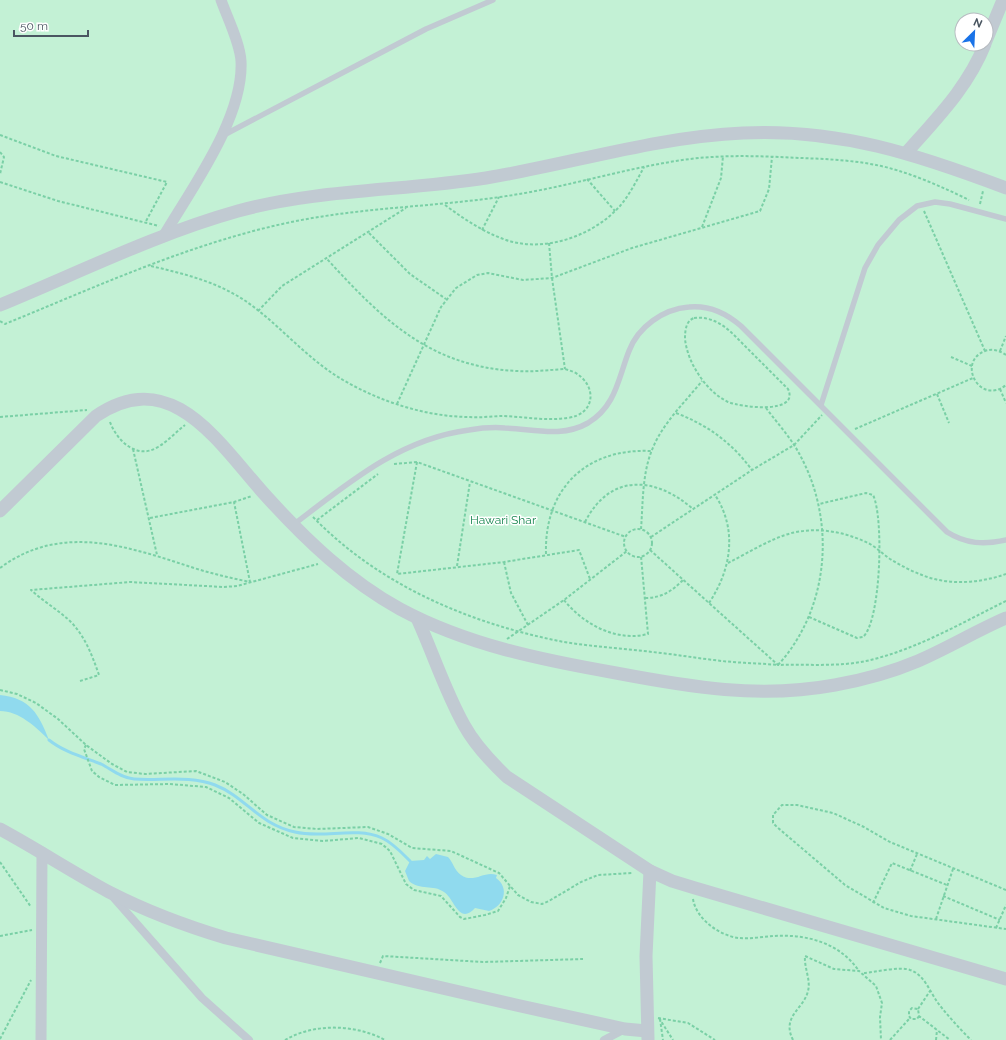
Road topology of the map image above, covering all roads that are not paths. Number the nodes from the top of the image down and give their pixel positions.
1 (221, 0) edge
2 (493, 0) edge
3 (1003, 0) edge
4 (994, 22) edge
5 (982, 52) edge
6 (223, 135) junction
7 (907, 152) junction
8 (1006, 188) edge
9 (1006, 219) edge
10 (165, 233) junction
11 (0, 306) edge
12 (821, 405) junction
13 (0, 511) edge
14 (293, 525) junction
15 (1006, 540) edge
16 (418, 618) junction
17 (1006, 618) edge
18 (0, 829) edge
19 (42, 852) junction
20 (650, 871) junction
21 (108, 891) junction
22 (1006, 979) edge
23 (650, 1027) edge
24 (625, 1029) junction
25 (41, 1040) edge
26 (249, 1040) edge
27 (604, 1040) edge

1 - 6 street
2 - 6 lane
3 - 4 street
5 - 7 street
6 - 10 street
7 - 8 street
7 - 10 street
9 - 12 lane
10 - 11 street
12 - 14 lane
12 - 15 lane
13 - 14 street
14 - 16 street
16 - 17 street
16 - 20 street
18 - 19 street
19 - 21 street
19 - 25 street
20 - 22 street
20 - 23 street
21 - 24 street
21 - 26 street
23 - 24 street
24 - 27 street

